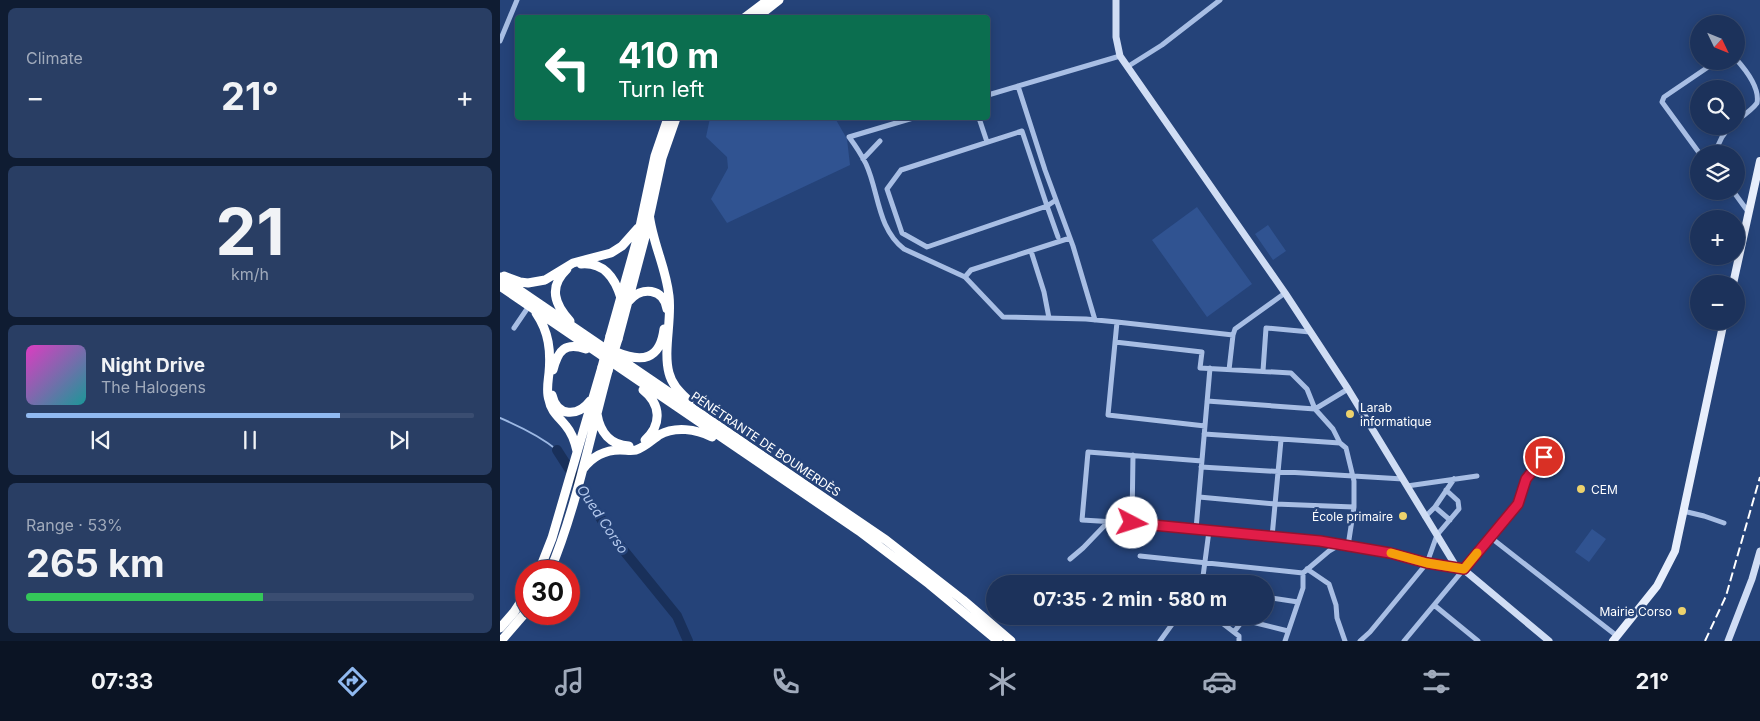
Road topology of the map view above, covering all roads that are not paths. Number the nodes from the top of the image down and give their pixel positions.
1 (516, 0) edge
2 (768, 0) edge
3 (780, 0) edge
4 (1116, 0) edge
5 (1220, 0) edge
6 (748, 15) edge
7 (760, 15) edge
8 (500, 41) edge
9 (1120, 56) junction
10 (1127, 67) junction
11 (1704, 70) edge
12 (1744, 70) edge
13 (1018, 86) junction
14 (990, 94) edge
15 (1745, 113) edge
16 (667, 120) edge
17 (675, 120) edge
18 (907, 120) edge
19 (980, 120) edge
20 (1031, 126) junction
21 (1022, 131) junction
22 (880, 141) dead end
23 (987, 142) junction
24 (1693, 145) edge
25 (863, 160) junction
26 (1760, 161) edge
27 (1056, 200) junction
28 (1739, 200) edge
29 (1047, 206) junction
30 (649, 213) junction
31 (1749, 213) junction
32 (640, 226) junction
33 (1058, 238) dead end
34 (1070, 238) junction
35 (1031, 250) junction
36 (1735, 275) edge
37 (500, 276) edge
38 (965, 277) junction
39 (500, 286) edge
40 (1285, 293) junction
41 (624, 301) junction
42 (531, 308) junction
43 (1049, 318) junction
44 (1095, 320) junction
45 (1117, 322) junction
46 (514, 328) dead end
47 (1722, 330) edge
48 (578, 331) junction
49 (1310, 332) junction
50 (1233, 335) junction
51 (1115, 342) junction
52 (597, 348) junction
53 (1210, 368) junction
54 (605, 369) junction
55 (1229, 370) junction
56 (1263, 371) junction
57 (628, 374) junction
58 (1348, 389) junction
59 (594, 396) junction
60 (1207, 401) junction
61 (1315, 409) junction
62 (596, 413) junction
63 (713, 423) junction
64 (1205, 426) junction
65 (1204, 434) junction
66 (1281, 440) junction
67 (1340, 443) junction
68 (577, 451) junction
69 (744, 453) junction
70 (1133, 455) junction
71 (1544, 457) dead end
72 (1202, 464) junction
73 (578, 472) junction
74 (1278, 472) junction
75 (1477, 476) dead end
76 (1353, 477) junction
77 (1402, 479) junction
78 (1454, 479) junction
79 (1407, 486) junction
80 (1446, 490) junction
81 (1199, 498) junction
82 (1275, 504) junction
83 (1435, 506) junction
84 (1354, 507) junction
85 (1684, 511) junction
86 (1426, 517) junction
87 (1450, 520) junction
88 (1108, 522) junction
89 (1132, 523) junction
90 (1724, 523) dead end
91 (1196, 529) junction
92 (1209, 531) junction
93 (1437, 536) junction
94 (1272, 537) junction
95 (1490, 537) junction
96 (1340, 545) junction
97 (1348, 546) junction
98 (1760, 551) edge
99 (1140, 556) dead end
100 (1070, 559) dead end
101 (543, 560) edge
102 (555, 560) edge
103 (1427, 563) junction
104 (1205, 564) junction
105 (1460, 569) junction
106 (1305, 571) junction
107 (1203, 575) edge
108 (1274, 598) edge
109 (1298, 602) junction
110 (1434, 606) junction
111 (515, 610) edge
112 (515, 625) edge
113 (1172, 625) edge
114 (1225, 625) edge
115 (500, 628) edge
116 (1234, 632) junction
117 (1288, 632) junction
118 (1615, 639) edge
119 (501, 641) edge
120 (998, 641) edge
121 (1011, 641) edge
122 (1160, 641) edge
123 (1238, 641) edge
124 (1286, 641) edge
125 (1345, 641) edge
126 (1360, 641) edge
127 (1404, 641) edge
128 (1478, 641) edge
129 (1549, 641) edge
130 (1728, 641) edge

1 - 8 street
2 - 6 highway
3 - 7 highway
4 - 9 main road
5 - 10 street
9 - 10 main road
9 - 13 street
10 - 40 main road
11 - 24 street
12 - 15 street
13 - 14 street
13 - 20 street
16 - 32 highway
17 - 30 highway
18 - 25 street
19 - 23 street
20 - 21 street
20 - 27 street
21 - 23 street
21 - 29 street
22 - 25 street
23 - 29 street
25 - 38 street
26 - 31 main road
27 - 29 street
27 - 34 street
28 - 31 street
29 - 33 street
30 - 41 highway
30 - 63 highway
31 - 36 main road
32 - 37 highway
32 - 41 highway
34 - 35 street
34 - 44 street
35 - 38 street
35 - 43 street
37 - 48 highway, PÉNÉTRANTE DE BOUMERDÈS
38 - 43 street
39 - 42 highway, PÉNÉTRANTE DE BOUMERDÈS
40 - 49 main road
40 - 50 street
41 - 48 highway
41 - 52 highway
41 - 54 highway, bridge
42 - 46 street
42 - 52 highway, PÉNÉTRANTE DE BOUMERDÈS
42 - 68 highway
43 - 44 street
44 - 45 street
45 - 50 street
45 - 51 street
47 - 85 main road
48 - 52 highway, PÉNÉTRANTE DE BOUMERDÈS
49 - 56 street
49 - 58 main road
50 - 55 street
51 - 53 street
51 - 64 street
52 - 57 highway, PÉNÉTRANTE DE BOUMERDÈS
52 - 59 highway
52 - 63 highway, PÉNÉTRANTE DE BOUMERDÈS
53 - 55 street
53 - 60 street
54 - 59 highway
54 - 62 highway
55 - 56 street
56 - 61 street
57 - 62 highway
57 - 69 highway, PÉNÉTRANTE DE BOUMERDÈS
58 - 61 street
58 - 77 main road
59 - 68 highway
60 - 61 street
60 - 64 street
61 - 67 street
62 - 73 highway
63 - 121 highway, PÉNÉTRANTE DE BOUMERDÈS
64 - 65 street
65 - 66 street
65 - 72 street
66 - 67 street
66 - 74 street
67 - 76 street
68 - 73 highway
69 - 73 highway
69 - 120 highway, PÉNÉTRANTE DE BOUMERDÈS
70 - 72 street
70 - 88 street
70 - 89 street
71 - 95 street
72 - 74 street
72 - 81 street
73 - 101 highway
73 - 102 highway
74 - 76 street
74 - 82 street
75 - 78 street
76 - 77 street
76 - 84 street
77 - 79 main road
78 - 79 street
78 - 80 street
79 - 86 main road
80 - 83 street
80 - 87 street
81 - 82 street
81 - 91 street
82 - 84 street
82 - 94 street
83 - 86 street
83 - 87 street
84 - 97 street
85 - 90 street
85 - 118 main road
86 - 93 main road
87 - 93 street
88 - 89 street
88 - 100 street
89 - 91 street
91 - 92 street
92 - 94 street
92 - 104 street
93 - 103 street
93 - 105 main road
94 - 96 street
95 - 105 street
95 - 118 street
96 - 97 street
96 - 106 street
97 - 103 street
98 - 130 main road
99 - 104 street
103 - 105 street
103 - 126 street
104 - 106 street
104 - 107 street
105 - 110 street
105 - 129 main road
106 - 109 street
106 - 125 street
108 - 109 street
109 - 117 street
110 - 127 street
110 - 128 street
111 - 115 highway
112 - 119 highway
113 - 122 street
114 - 116 street
116 - 117 street
116 - 123 street
117 - 124 street

